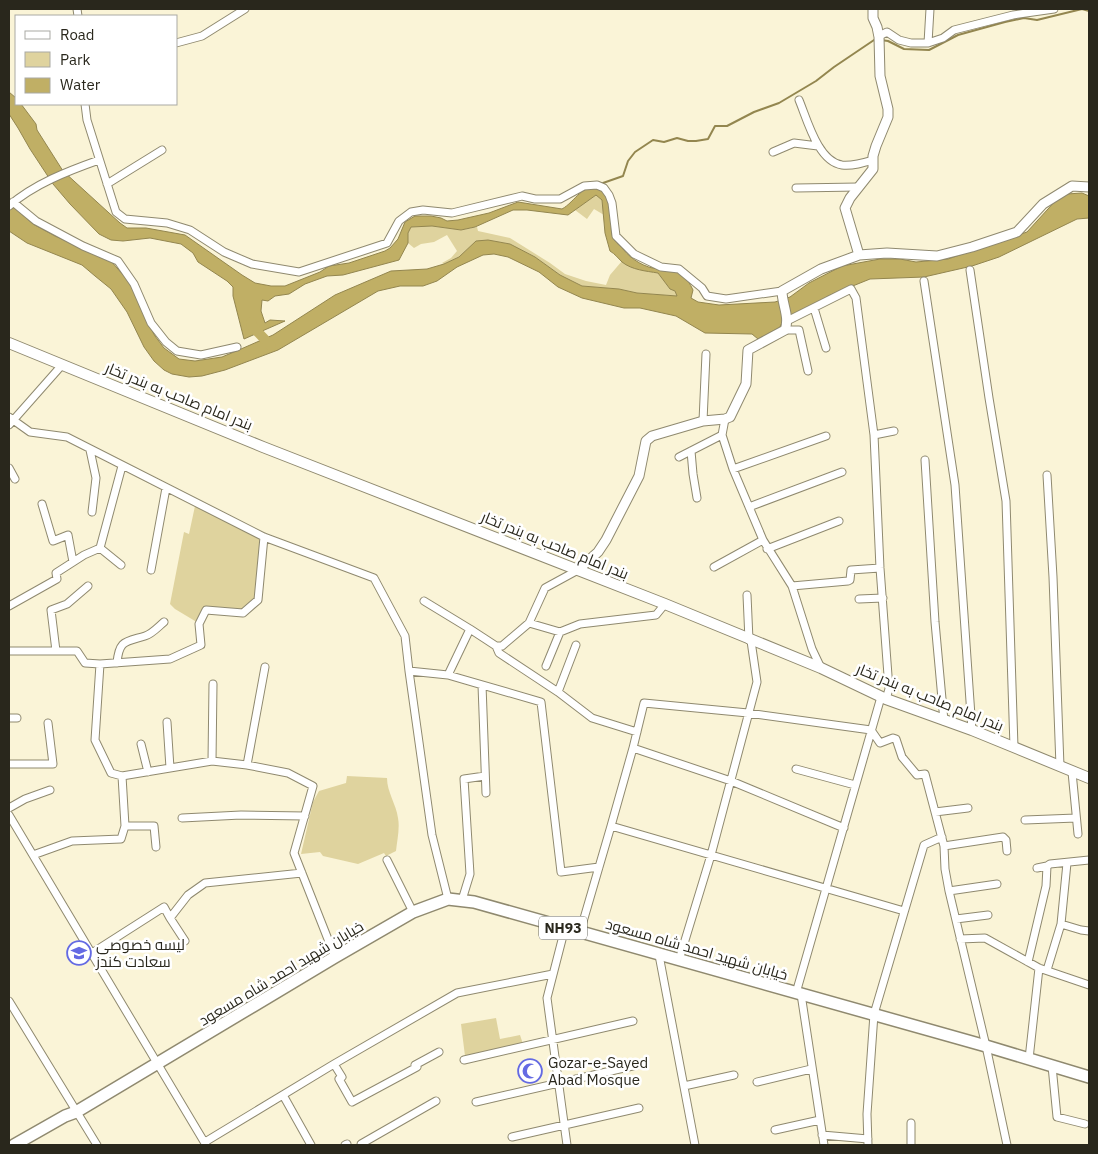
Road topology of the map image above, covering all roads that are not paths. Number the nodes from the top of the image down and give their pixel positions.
1 (246, 9) edge
2 (873, 9) edge
3 (930, 9) edge
4 (1054, 9) edge
5 (879, 38) junction
6 (178, 42) edge
7 (928, 43) junction
8 (799, 100) dead end
9 (85, 105) edge
10 (818, 146) junction
11 (162, 150) dead end
12 (773, 152) dead end
13 (99, 160) junction
14 (873, 160) junction
15 (107, 184) junction
16 (858, 187) junction
17 (1089, 187) edge
18 (796, 188) dead end
19 (11, 204) edge
20 (859, 255) junction
21 (970, 270) dead end
22 (924, 281) dead end
23 (782, 294) junction
24 (814, 308) junction
25 (786, 324) junction
26 (9, 343) edge
27 (237, 347) dead end
28 (826, 348) dead end
29 (706, 354) dead end
30 (62, 365) junction
31 (808, 372) dead end
32 (704, 420) junction
33 (725, 420) junction
34 (10, 421) edge
35 (894, 431) dead end
36 (722, 435) junction
37 (874, 435) junction
38 (826, 436) dead end
39 (90, 450) junction
40 (691, 451) junction
41 (679, 457) dead end
42 (925, 460) dead end
43 (122, 466) junction
44 (9, 468) edge
45 (733, 469) junction
46 (842, 472) dead end
47 (1047, 475) dead end
48 (15, 479) dead end
49 (166, 488) junction
50 (697, 498) dead end
51 (42, 504) dead end
52 (749, 507) junction
53 (92, 512) dead end
54 (839, 521) dead end
55 (264, 537) junction
56 (763, 540) junction
57 (100, 548) junction
58 (767, 549) junction
59 (73, 562) junction
60 (121, 565) dead end
61 (714, 567) dead end
62 (880, 568) junction
63 (151, 570) dead end
64 (578, 570) junction
65 (88, 586) dead end
66 (792, 586) junction
67 (747, 596) dead end
68 (883, 598) junction
69 (859, 599) dead end
70 (424, 601) dead end
71 (665, 604) junction
72 (9, 606) edge
73 (164, 622) dead end
74 (529, 623) junction
75 (470, 629) junction
76 (560, 632) junction
77 (750, 640) junction
78 (576, 645) dead end
79 (496, 646) junction
80 (9, 651) edge
81 (56, 651) junction
82 (117, 663) junction
83 (100, 664) junction
84 (546, 666) dead end
85 (265, 667) dead end
86 (821, 668) junction
87 (409, 671) junction
88 (448, 675) junction
89 (214, 684) dead end
90 (482, 685) junction
91 (558, 692) junction
92 (884, 698) junction
93 (748, 713) junction
94 (9, 718) edge
95 (17, 718) dead end
96 (944, 720) junction
97 (167, 722) dead end
98 (48, 723) dead end
99 (871, 730) junction
100 (972, 730) junction
101 (637, 732) junction
102 (141, 744) dead end
103 (1014, 747) junction
104 (633, 748) junction
105 (212, 761) junction
106 (9, 764) edge
107 (247, 765) junction
108 (1060, 766) junction
109 (170, 768) junction
110 (796, 769) dead end
111 (148, 772) junction
112 (1072, 772) junction
113 (122, 776) junction
114 (485, 776) junction
115 (1089, 778) edge
116 (731, 781) junction
117 (855, 785) junction
118 (50, 790) dead end
119 (486, 793) dead end
120 (9, 808) edge
121 (968, 808) dead end
122 (935, 812) junction
123 (9, 815) edge
124 (305, 816) junction
125 (182, 818) dead end
126 (1076, 818) junction
127 (1025, 820) dead end
128 (125, 826) junction
129 (611, 826) junction
130 (844, 828) junction
131 (1078, 834) dead end
132 (942, 837) junction
133 (944, 846) junction
134 (156, 847) dead end
135 (1007, 851) dead end
136 (33, 855) junction
137 (711, 855) junction
138 (388, 860) dead end
139 (1089, 860) edge
140 (1068, 863) junction
141 (1047, 866) junction
142 (599, 867) junction
143 (1037, 868) dead end
144 (302, 873) junction
145 (997, 884) dead end
146 (826, 888) junction
147 (949, 891) junction
148 (448, 899) junction
149 (462, 900) junction
150 (904, 911) junction
151 (413, 912) junction
152 (988, 915) dead end
153 (170, 918) junction
154 (956, 919) junction
155 (1061, 924) junction
156 (565, 928) junction
157 (1089, 931) edge
158 (580, 932) junction
159 (960, 939) junction
160 (185, 941) dead end
161 (92, 953) junction
162 (659, 955) junction
163 (335, 957) junction
164 (679, 960) junction
165 (1028, 962) junction
166 (1039, 968) junction
167 (1047, 970) junction
168 (553, 974) junction
169 (1089, 985) edge
170 (798, 993) junction
171 (9, 1001) edge
172 (874, 1014) junction
173 (633, 1021) dead end
174 (552, 1039) junction
175 (986, 1046) junction
176 (439, 1052) dead end
177 (464, 1060) dead end
178 (1029, 1060) junction
179 (158, 1064) junction
180 (334, 1064) junction
181 (637, 1065) dead end
182 (1052, 1066) junction
183 (811, 1069) junction
184 (734, 1075) dead end
185 (1089, 1077) edge
186 (757, 1082) dead end
187 (559, 1083) junction
188 (684, 1086) junction
189 (283, 1095) junction
190 (436, 1101) dead end
191 (476, 1102) dead end
192 (639, 1108) dead end
193 (76, 1112) junction
194 (820, 1120) junction
195 (911, 1123) dead end
196 (1085, 1124) dead end
197 (565, 1126) junction
198 (775, 1130) dead end
199 (822, 1135) junction
200 (512, 1137) dead end
201 (868, 1142) edge
202 (206, 1144) edge
203 (14, 1145) edge
204 (28, 1145) edge
205 (96, 1145) edge
206 (311, 1145) edge
207 (361, 1145) edge
208 (568, 1145) edge
209 (695, 1145) edge
210 (824, 1145) edge
211 (911, 1145) edge
212 (1007, 1145) edge

1 - 6 street
2 - 5 street
3 - 7 street
4 - 7 street
5 - 7 street
5 - 14 street
8 - 10 street
9 - 13 street
10 - 12 street
10 - 14 street
11 - 15 street
13 - 15 street
13 - 19 street
14 - 16 street
15 - 23 street
16 - 18 street
16 - 20 street
17 - 20 street
19 - 27 street
20 - 23 street
21 - 103 street
22 - 100 street
23 - 25 street
24 - 25 street
24 - 28 street
24 - 37 street
25 - 31 street
25 - 33 street
26 - 30 main road, بندر امام صاحب به بندر تخار
29 - 32 street
30 - 34 street
30 - 64 main road, بندر امام صاحب به بندر تخار
32 - 33 street
32 - 64 street
33 - 36 street
34 - 39 street
35 - 37 street
36 - 40 street
36 - 45 street
37 - 62 street
38 - 45 street
39 - 43 street
39 - 53 street
40 - 41 street
40 - 50 street
42 - 96 street
43 - 49 street
43 - 57 street
44 - 48 street
45 - 52 street
46 - 52 street
47 - 108 street
49 - 55 street
49 - 63 street
51 - 59 street
52 - 56 street
54 - 58 street
55 - 82 street
55 - 87 street
56 - 58 street
56 - 61 street
57 - 59 street
57 - 60 street
58 - 66 street
59 - 72 street
62 - 66 street
62 - 68 street
64 - 71 main road, بندر امام صاحب به بندر تخار
64 - 74 street
65 - 81 street
66 - 86 street
67 - 77 street
68 - 69 street
68 - 92 street
70 - 75 street
71 - 76 street
71 - 77 main road, بندر امام صاحب به بندر تخار
73 - 82 street
74 - 76 street
74 - 79 street
75 - 79 street
75 - 88 street
76 - 84 street
77 - 86 main road, بندر امام صاحب به بندر تخار
77 - 93 street
78 - 91 street
79 - 91 street
80 - 81 street
81 - 83 street
82 - 83 street
83 - 113 street
85 - 107 street
86 - 92 main road, بندر امام صاحب به بندر تخار
87 - 88 street
87 - 148 street
88 - 90 street
89 - 105 street
90 - 114 street
90 - 142 street
91 - 101 street
92 - 96 main road, بندر امام صاحب به بندر تخار
92 - 99 street
93 - 99 street
93 - 101 street
93 - 116 street
94 - 95 street
96 - 100 main road, بندر امام صاحب به بندر تخار
97 - 109 street
98 - 106 street
99 - 117 street
99 - 122 street
100 - 103 main road, بندر امام صاحب به بندر تخار
101 - 104 street
102 - 111 street
103 - 108 main road, بندر امام صاحب به بندر تخار
104 - 116 street
104 - 129 street
105 - 107 street
105 - 109 street
107 - 124 street
108 - 112 main road, بندر امام صاحب به بندر تخار
109 - 111 street
110 - 117 street
111 - 113 street
112 - 115 main road, بندر امام صاحب به بندر تخار
112 - 126 street
113 - 128 street
114 - 119 street
114 - 149 street
116 - 130 street
116 - 137 street
117 - 130 street
118 - 120 street
121 - 122 street
122 - 132 street
123 - 136 street
124 - 125 street
124 - 144 street
126 - 127 street
126 - 131 street
128 - 134 street
128 - 136 street
129 - 137 street
129 - 142 street
130 - 146 street
132 - 133 street
132 - 150 street
133 - 135 street
133 - 147 street
136 - 161 street
137 - 146 street
137 - 164 street
138 - 151 street
139 - 140 street
140 - 141 street
140 - 155 street
141 - 143 street
141 - 165 street
142 - 158 street
144 - 153 street
144 - 163 street
145 - 147 street
146 - 150 street
146 - 170 street
147 - 154 street
148 - 149 main road, خیابان شهید احمد شاه مسعود / NH93
148 - 151 main road, خیابان شهید احمد شاه مسعود / NH93
149 - 156 main road, خیابان شهید احمد شاه مسعود / NH93
150 - 172 street
151 - 163 main road, خیابان شهید احمد شاه مسعود / NH93
152 - 154 street
153 - 160 street
153 - 161 street
154 - 159 street
155 - 157 street
155 - 167 street
156 - 158 main road, خیابان شهید احمد شاه مسعود / NH93
156 - 168 street
158 - 162 main road, خیابان شهید احمد شاه مسعود / NH93
159 - 165 street
159 - 175 street
161 - 179 street
162 - 164 main road, خیابان شهید احمد شاه مسعود / NH93
162 - 188 street
163 - 179 main road, خیابان شهید احمد شاه مسعود / NH93
164 - 170 main road, خیابان شهید احمد شاه مسعود / NH93
165 - 166 street
166 - 167 street
166 - 178 street
167 - 169 street
168 - 174 street
168 - 180 street
170 - 172 main road, خیابان شهید احمد شاه مسعود / NH93
170 - 183 street
171 - 193 street
172 - 175 main road, خیابان شهید احمد شاه مسعود / NH93
172 - 201 street
173 - 174 street
174 - 177 street
174 - 187 street
175 - 178 main road, خیابان شهید احمد شاه مسعود / NH93
175 - 212 street
176 - 180 street
178 - 182 main road, خیابان شهید احمد شاه مسعود / NH93
179 - 193 main road, خیابان شهید احمد شاه مسعود / NH93
179 - 202 street
180 - 189 street
181 - 187 street
182 - 185 main road, خیابان شهید احمد شاه مسعود / NH93
182 - 196 street
183 - 186 street
183 - 194 street
184 - 188 street
187 - 191 street
187 - 197 street
188 - 209 street
189 - 202 street
189 - 206 street
190 - 207 street
192 - 197 street
193 - 203 main road, خیابان شهید احمد شاه مسعود / NH93
193 - 204 main road, خیابان شهید احمد شاه مسعود / NH93
193 - 205 street
194 - 198 street
194 - 199 street
195 - 211 street
197 - 200 street
197 - 208 street
199 - 201 street
199 - 210 street

